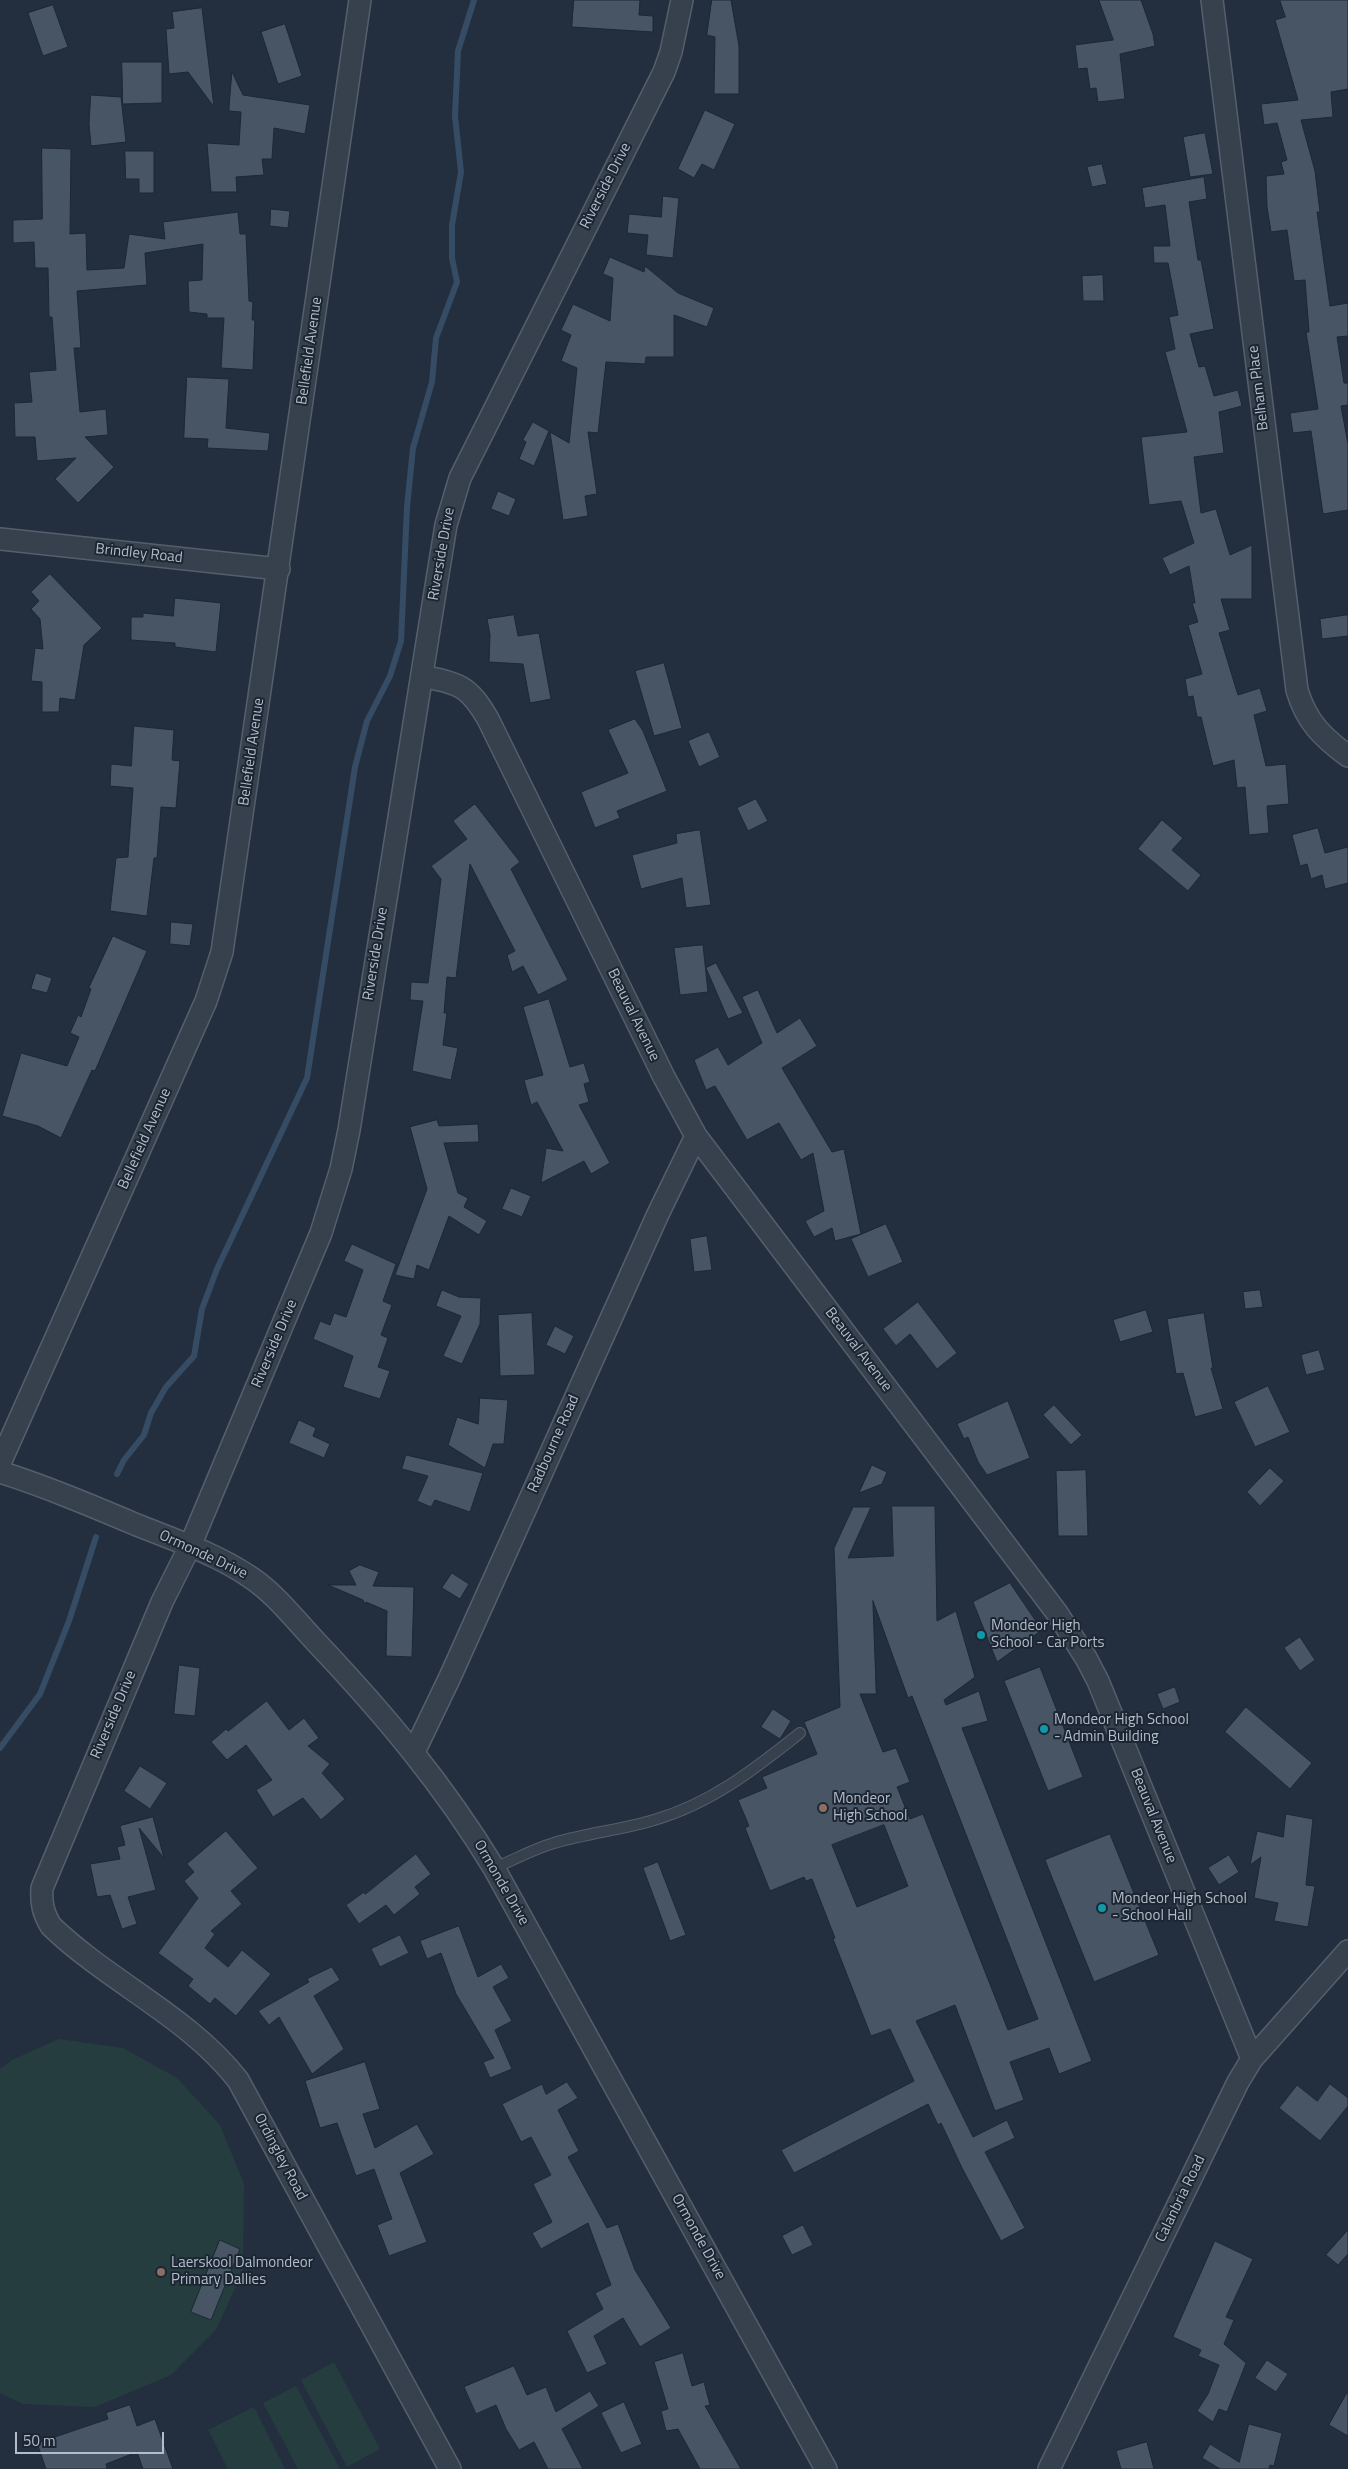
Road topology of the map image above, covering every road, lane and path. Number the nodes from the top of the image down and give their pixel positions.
1 (360, 0) edge
2 (682, 0) edge
3 (1212, 0) edge
4 (0, 539) edge
5 (279, 569) junction
6 (422, 676) junction
7 (1348, 756) edge
8 (696, 1136) junction
9 (0, 1463) edge
10 (0, 1472) edge
11 (190, 1546) junction
12 (800, 1733) dead end
13 (414, 1752) junction
14 (494, 1868) junction
15 (41, 1903) joint
16 (1348, 1951) edge
17 (1252, 2059) junction
18 (450, 2469) edge
19 (826, 2469) edge
20 (1049, 2469) edge

1 - 5 street, Bellefield Avenue
2 - 6 street, Riverside Drive
3 - 7 street, Belham Place
4 - 5 street, Brindley Road
5 - 9 street, Bellefield Avenue
6 - 8 street, Beauval Avenue
6 - 11 street, Riverside Drive
8 - 13 street, Radbourne Road
8 - 17 street, Beauval Avenue
10 - 11 street, Ormonde Drive
11 - 13 street, Ormonde Drive
11 - 15 street, Riverside Drive
12 - 14 lane
13 - 14 street, Ormonde Drive
14 - 19 street, Ormonde Drive
15 - 18 street, Ordingley Road
16 - 17 street, Calanbria Road
17 - 20 street, Calanbria Road

